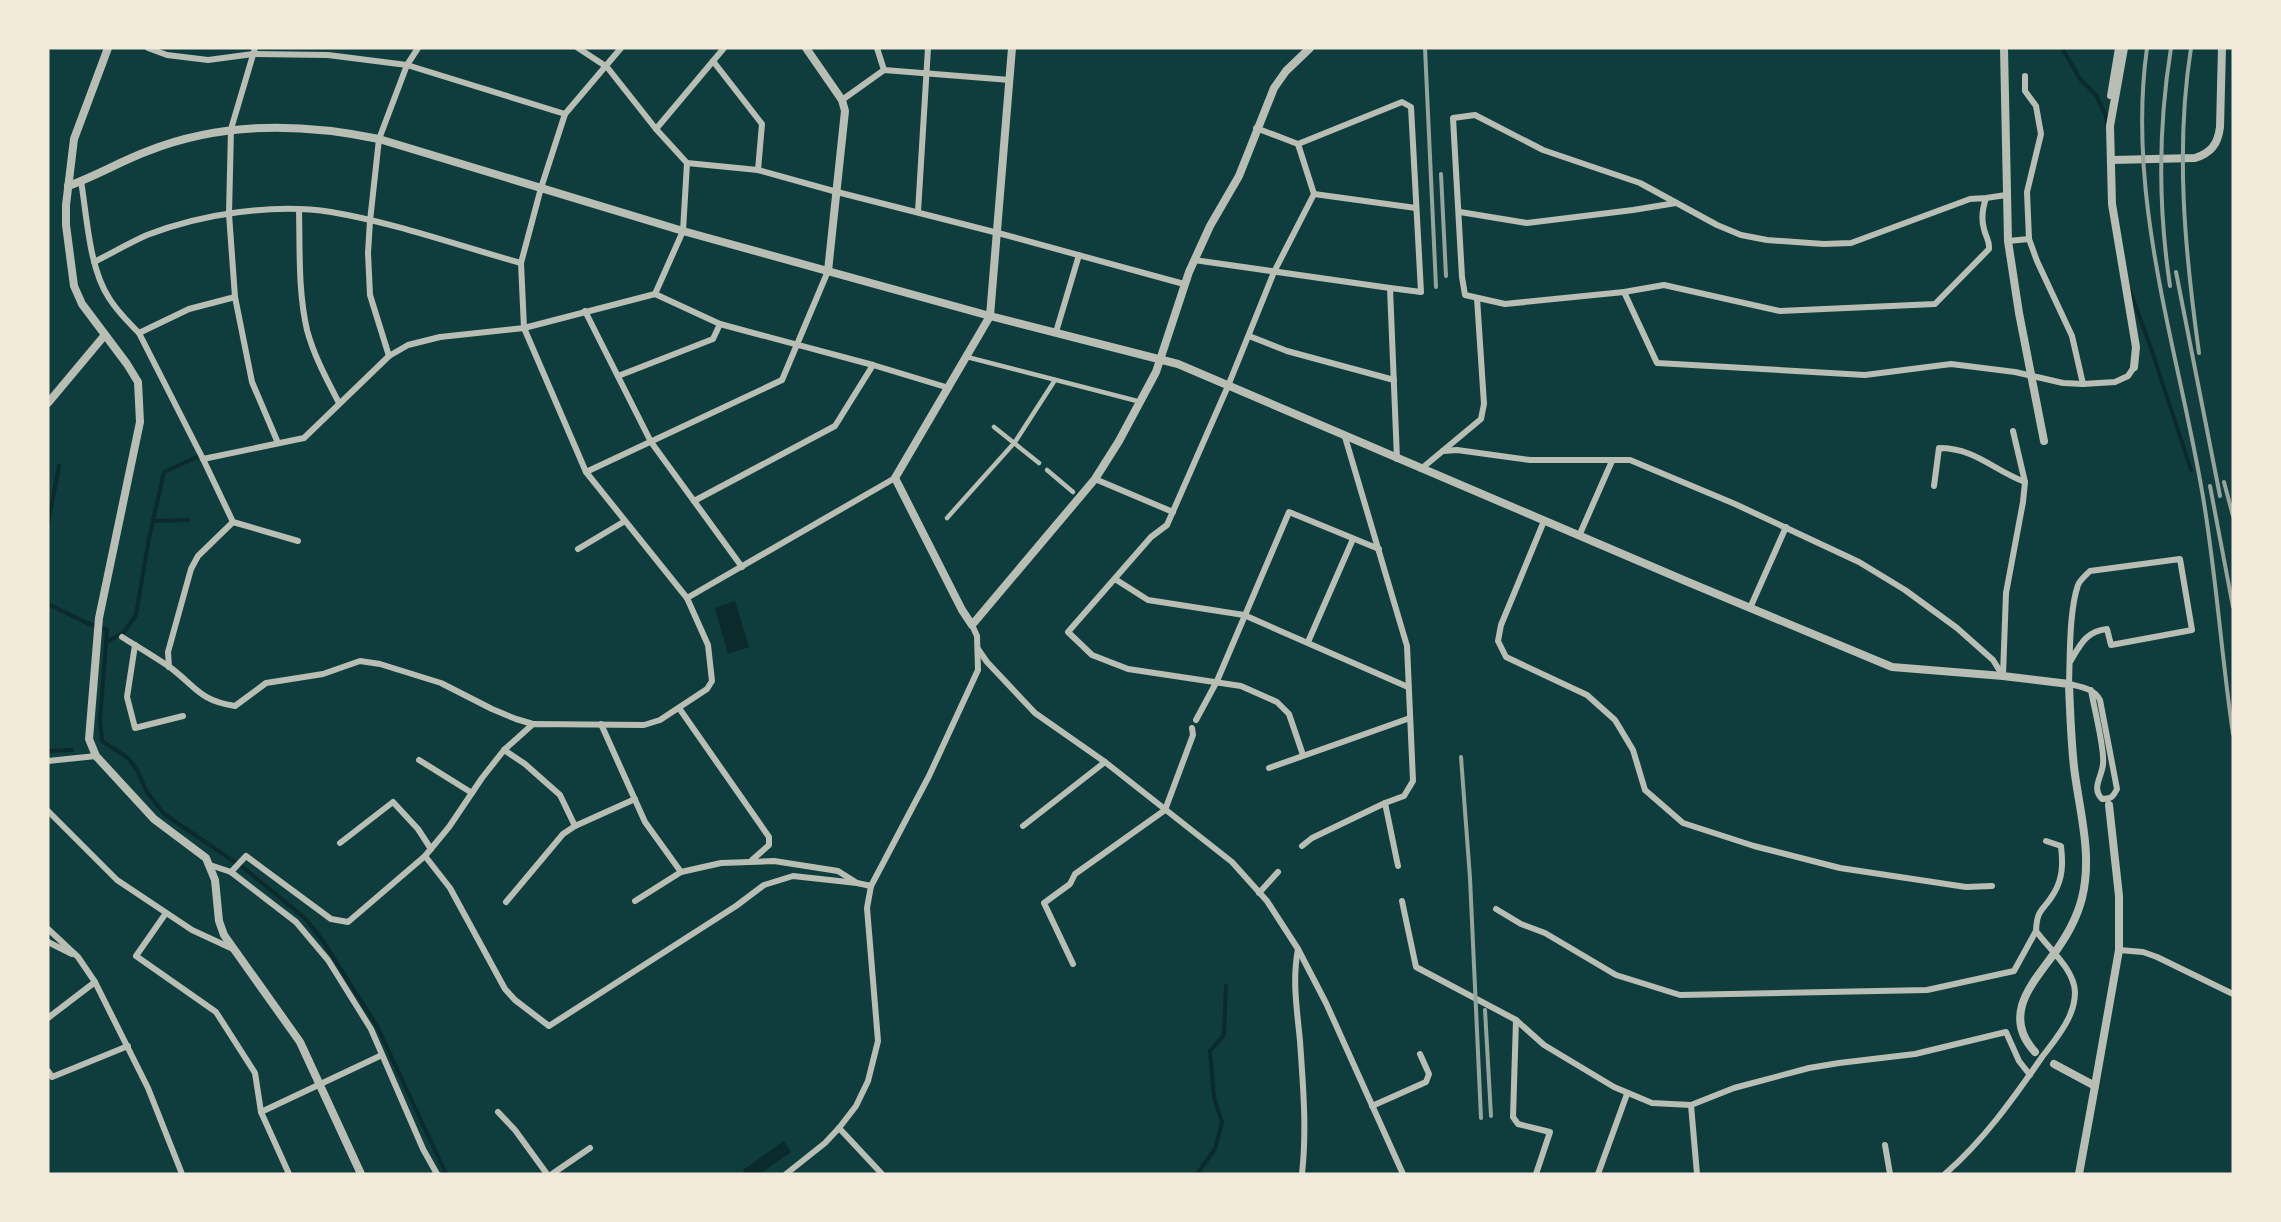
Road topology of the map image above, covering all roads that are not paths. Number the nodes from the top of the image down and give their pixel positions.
1 (108, 48) edge
2 (148, 48) edge
3 (418, 48) edge
4 (578, 48) edge
5 (621, 48) edge
6 (724, 48) edge
7 (806, 48) edge
8 (878, 48) edge
9 (928, 48) edge
10 (1012, 48) edge
11 (1310, 48) edge
12 (2004, 48) edge
13 (2118, 48) edge
14 (2124, 48) edge
15 (2222, 48) edge
16 (254, 51) edge
17 (329, 51) edge
18 (713, 61) junction
19 (407, 65) junction
20 (607, 67) junction
21 (884, 70) junction
22 (926, 74) junction
23 (2025, 76) dead end
24 (1010, 80) junction
25 (2110, 96) dead end
26 (842, 100) junction
27 (566, 114) junction
28 (1256, 128) junction
29 (231, 129) junction
30 (656, 129) junction
31 (379, 140) junction
32 (1298, 144) junction
33 (2112, 160) junction
34 (687, 163) junction
35 (758, 170) junction
36 (81, 181) junction
37 (68, 186) junction
38 (541, 188) junction
39 (837, 192) junction
40 (1314, 194) junction
41 (2007, 195) junction
42 (1986, 198) junction
43 (1676, 202) junction
44 (1416, 208) junction
45 (299, 210) junction
46 (918, 212) junction
47 (1460, 213) junction
48 (230, 214) junction
49 (370, 221) junction
50 (683, 231) junction
51 (998, 232) junction
52 (2029, 239) junction
53 (2008, 241) junction
54 (1079, 255) junction
55 (1194, 260) junction
56 (94, 262) junction
57 (521, 263) junction
58 (828, 271) junction
59 (1274, 272) junction
60 (1184, 284) junction
61 (1390, 288) junction
62 (1624, 292) junction
63 (655, 294) junction
64 (235, 297) junction
65 (1477, 298) junction
66 (585, 310) junction
67 (990, 316) junction
68 (720, 324) junction
69 (524, 328) junction
70 (1056, 332) junction
71 (139, 333) junction
72 (104, 336) junction
73 (1249, 336) junction
74 (798, 345) junction
75 (389, 356) junction
76 (967, 357) junction
77 (1162, 358) junction
78 (873, 365) junction
79 (2134, 367) joint
80 (2031, 375) junction
81 (618, 376) junction
82 (1055, 380) junction
83 (1394, 380) junction
84 (2083, 384) junction
85 (1228, 386) junction
86 (949, 388) junction
87 (1141, 402) junction
88 (48, 403) edge
89 (339, 403) junction
90 (994, 427) dead end
91 (2013, 431) dead end
92 (1345, 437) junction
93 (2044, 441) dead end
94 (651, 442) junction
95 (1014, 442) junction
96 (278, 443) junction
97 (1443, 451) junction
98 (203, 459) junction
99 (1397, 459) junction
100 (1612, 461) junction
101 (1039, 463) dead end
102 (1421, 469) junction
103 (1047, 470) dead end
104 (586, 472) junction
105 (895, 478) junction
106 (1095, 479) junction
107 (2025, 482) junction
108 (1934, 486) dead end
109 (1073, 492) dead end
110 (694, 501) junction
111 (1173, 512) junction
112 (947, 518) dead end
113 (625, 521) junction
114 (1544, 521) junction
115 (233, 522) junction
116 (1786, 527) junction
117 (1579, 536) junction
118 (1353, 539) junction
119 (298, 541) dead end
120 (578, 549) dead end
121 (1379, 549) junction
122 (742, 567) junction
123 (1115, 579) junction
124 (687, 598) junction
125 (1750, 608) junction
126 (1244, 615) junction
127 (972, 626) junction
128 (122, 637) dead end
129 (1308, 642) junction
130 (135, 645) junction
131 (978, 649) junction
132 (2070, 662) junction
133 (169, 667) junction
134 (2003, 676) junction
135 (1217, 681) junction
136 (2069, 684) junction
137 (1408, 687) junction
138 (2091, 690) junction
139 (679, 708) junction
140 (183, 716) dead end
141 (1410, 718) junction
142 (1196, 720) dead end
143 (533, 724) junction
144 (601, 724) junction
145 (1192, 728) dead end
146 (504, 750) junction
147 (1303, 755) junction
148 (96, 756) junction
149 (419, 760) dead end
150 (48, 761) edge
151 (1105, 762) junction
152 (1269, 768) dead end
153 (472, 793) junction
154 (635, 799) junction
155 (1385, 803) junction
156 (2109, 805) dead end
157 (1165, 810) junction
158 (48, 811) edge
159 (575, 826) junction
160 (1023, 826) dead end
161 (2046, 841) dead end
162 (340, 843) dead end
163 (1302, 846) dead end
164 (431, 849) junction
165 (425, 856) junction
166 (752, 861) junction
167 (210, 865) junction
168 (1398, 866) dead end
169 (233, 870) junction
170 (681, 872) junction
171 (1278, 872) dead end
172 (857, 883) junction
173 (871, 886) junction
174 (1992, 886) dead end
175 (1259, 893) junction
176 (635, 901) dead end
177 (1402, 901) dead end
178 (506, 902) dead end
179 (1496, 909) dead end
180 (166, 913) junction
181 (48, 930) edge
182 (2036, 931) junction
183 (48, 942) edge
184 (233, 949) junction
185 (1298, 949) junction
186 (2119, 950) junction
187 (2054, 955) junction
188 (78, 957) junction
189 (1073, 964) dead end
190 (95, 982) junction
191 (2233, 994) edge
192 (48, 1018) edge
193 (1513, 1019) junction
194 (128, 1046) junction
195 (2035, 1052) dead end
196 (1420, 1054) dead end
197 (382, 1055) junction
198 (2054, 1064) dead end
199 (48, 1071) edge
200 (2030, 1075) junction
201 (320, 1084) junction
202 (2096, 1086) junction
203 (1626, 1094) junction
204 (1691, 1105) junction
205 (1372, 1106) junction
206 (261, 1112) junction
207 (498, 1112) dead end
208 (839, 1128) junction
209 (1885, 1145) dead end
210 (590, 1148) dead end
211 (182, 1174) edge
212 (289, 1174) edge
213 (361, 1174) edge
214 (437, 1174) edge
215 (547, 1174) edge
216 (552, 1174) edge
217 (786, 1174) edge
218 (882, 1174) edge
219 (1302, 1174) edge
220 (1404, 1174) edge
221 (1536, 1174) edge
222 (1598, 1174) edge
223 (1697, 1174) edge
224 (1890, 1174) edge
225 (1945, 1174) edge
226 (2079, 1174) edge

1 - 37 street
2 - 16 street
3 - 19 street
4 - 20 street
5 - 20 street
6 - 18 street
7 - 26 street
8 - 21 street
9 - 22 street
10 - 24 street
11 - 28 street
12 - 41 street
13 - 25 street
14 - 33 street
15 - 33 street
16 - 17 street
16 - 29 street
17 - 19 street
18 - 30 street
18 - 35 street
19 - 27 street
19 - 31 street
20 - 27 street
20 - 30 street
21 - 22 street
21 - 26 street
22 - 24 street
22 - 46 street
23 - 52 street
24 - 51 street
26 - 39 street
27 - 38 street
28 - 32 street
28 - 55 street
29 - 31 street
29 - 36 street
29 - 48 street
30 - 34 street
31 - 38 street
31 - 49 street
32 - 40 street
32 - 44 street
33 - 79 street
34 - 35 street
34 - 50 street
35 - 39 street
36 - 37 street
36 - 56 street
37 - 72 street
38 - 50 street
38 - 57 street
39 - 46 street
39 - 58 street
40 - 44 street
40 - 59 street
41 - 42 street
41 - 53 street
42 - 43 street
42 - 62 street
43 - 47 street
43 - 47 street
44 - 61 street
45 - 48 street
45 - 49 street
45 - 89 street
46 - 51 street
47 - 65 street
48 - 56 street
48 - 64 street
49 - 57 street
49 - 75 street
50 - 58 street
50 - 63 street
51 - 54 street
51 - 67 street
52 - 53 street
52 - 84 street
53 - 80 street
54 - 60 street
54 - 70 street
55 - 59 street
55 - 60 street
56 - 71 street
57 - 69 street
58 - 67 street
58 - 74 street
59 - 61 street
59 - 73 street
60 - 77 street
61 - 83 street
62 - 65 street
62 - 80 street
63 - 66 street
63 - 68 street
64 - 71 street
64 - 96 street
65 - 97 street
66 - 69 street
66 - 81 street
67 - 70 street
67 - 76 street
68 - 74 street
68 - 81 street
69 - 75 street
69 - 104 street
70 - 77 street
71 - 98 street
72 - 88 street
72 - 148 street
73 - 83 street
73 - 85 street
74 - 78 street
74 - 94 street
75 - 89 street
76 - 82 street
76 - 86 street
77 - 85 street
77 - 87 street
78 - 86 street
78 - 110 street
79 - 84 street
80 - 84 street
80 - 93 street
81 - 94 street
82 - 87 street
82 - 95 street
83 - 99 street
85 - 92 street
85 - 111 street
86 - 105 street
87 - 106 street
89 - 96 street
90 - 95 street
91 - 107 street
92 - 99 street
92 - 121 street
94 - 104 street
94 - 110 street
95 - 101 street
95 - 112 street
96 - 98 street
97 - 100 street
97 - 102 street
98 - 115 street
99 - 102 street
100 - 116 street
100 - 117 street
102 - 114 street
103 - 109 street
104 - 113 street
105 - 122 street
105 - 127 street
106 - 111 street
106 - 127 street
107 - 108 street
107 - 134 street
110 - 122 street
111 - 123 street
113 - 120 street
113 - 124 street
114 - 117 street
114 - 174 street
115 - 119 street
115 - 133 street
116 - 125 street
116 - 134 street
117 - 125 street
118 - 121 street
118 - 126 street
118 - 129 street
121 - 137 street
122 - 124 street
123 - 126 street
123 - 135 street
124 - 139 street
125 - 134 street
126 - 129 street
126 - 135 street
127 - 131 street
128 - 130 street
129 - 137 street
130 - 133 street
130 - 140 street
131 - 151 street
131 - 173 street
132 - 132 street
132 - 136 street
133 - 143 street
134 - 136 street
135 - 142 street
135 - 147 street
136 - 138 street
136 - 187 street
137 - 141 street
138 - 138 street
139 - 144 street
139 - 166 street
141 - 147 street
141 - 155 street
143 - 144 street
143 - 146 street
144 - 154 street
145 - 157 street
146 - 153 street
146 - 159 street
147 - 152 street
148 - 150 street
148 - 167 street
149 - 153 street
151 - 157 street
151 - 160 street
153 - 164 street
154 - 159 street
154 - 170 street
155 - 163 street
155 - 168 street
156 - 186 street
157 - 175 street
157 - 189 street
158 - 180 street
159 - 178 street
161 - 182 street
162 - 164 street
164 - 165 street
165 - 169 street
165 - 172 street
166 - 170 street
166 - 172 street
167 - 169 street
167 - 184 street
169 - 197 street
170 - 176 street
171 - 175 street
172 - 173 street
173 - 208 street
175 - 185 street
177 - 193 street
179 - 182 street
180 - 184 street
180 - 206 street
181 - 188 street
182 - 187 street
183 - 188 street
184 - 201 street
185 - 205 street
185 - 219 street
186 - 191 street
186 - 202 street
187 - 195 street
187 - 200 street
188 - 190 street
190 - 192 street
190 - 194 street
193 - 203 street
193 - 221 street
194 - 199 street
194 - 211 street
196 - 205 street
197 - 201 street
197 - 214 street
198 - 202 street
200 - 204 street
200 - 225 street
201 - 206 street
201 - 213 street
202 - 226 street
203 - 204 street
203 - 222 street
204 - 223 street
205 - 220 street
206 - 212 street
207 - 215 street
208 - 217 street
208 - 218 street
209 - 224 street
210 - 216 street

